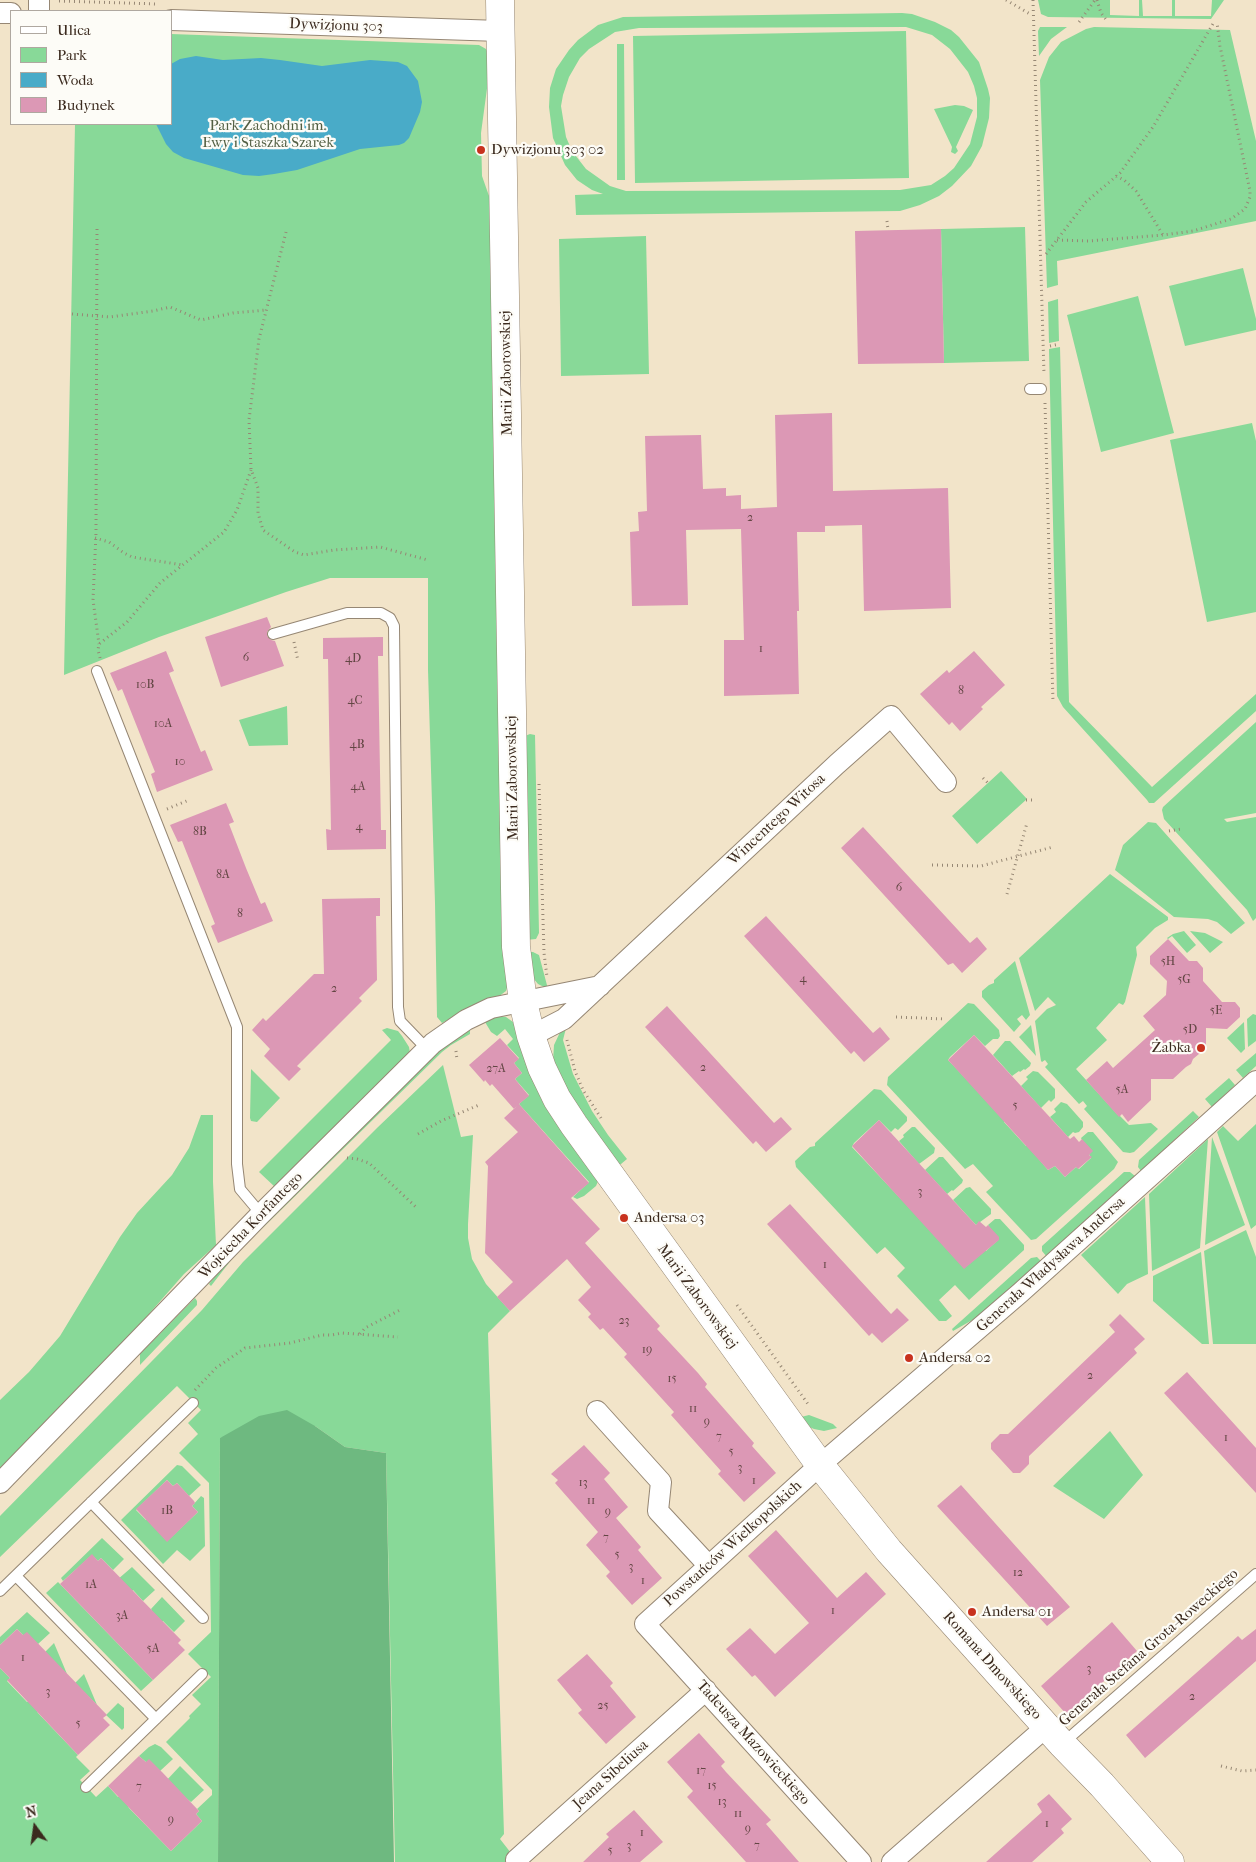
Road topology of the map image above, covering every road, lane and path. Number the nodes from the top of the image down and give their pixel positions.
1 (500, 0) edge
2 (1006, 0) edge
3 (1033, 0) edge
4 (1096, 0) edge
5 (1030, 14) dead end
6 (172, 20) edge
7 (1079, 22) dead end
8 (1108, 22) dead end
9 (500, 32) junction
10 (1116, 176) junction
11 (887, 221) dead end
12 (97, 229) dead end
13 (888, 230) dead end
14 (286, 232) dead end
15 (1163, 235) junction
16 (1056, 240) junction
17 (1046, 254) dead end
18 (266, 310) junction
19 (72, 314) dead end
20 (98, 316) junction
21 (1060, 344) dead end
22 (1050, 346) dead end
23 (1044, 376) dead end
24 (1039, 391) dead end
25 (251, 469) junction
26 (96, 538) junction
27 (428, 560) dead end
28 (183, 565) junction
29 (273, 634) dead end
30 (293, 638) dead end
31 (99, 644) junction
32 (102, 661) dead end
33 (298, 661) dead end
34 (97, 671) dead end
35 (1053, 702) dead end
36 (983, 778) dead end
37 (946, 782) dead end
38 (988, 783) dead end
39 (189, 800) dead end
40 (1026, 800) dead end
41 (1032, 800) dead end
42 (163, 810) dead end
43 (1028, 823) dead end
44 (1181, 829) dead end
45 (1170, 831) dead end
46 (1053, 847) dead end
47 (1018, 856) junction
48 (932, 865) dead end
49 (1007, 894) dead end
50 (543, 940) dead end
51 (549, 984) dead end
52 (600, 986) junction
53 (523, 1002) junction
54 (896, 1017) dead end
55 (945, 1019) dead end
56 (567, 1035) dead end
57 (531, 1036) junction
58 (428, 1049) junction
59 (1256, 1081) edge
60 (479, 1105) dead end
61 (603, 1121) dead end
62 (418, 1134) dead end
63 (341, 1158) dead end
64 (417, 1208) dead end
65 (261, 1214) junction
66 (734, 1302) dead end
67 (402, 1309) dead end
68 (360, 1334) junction
69 (398, 1337) dead end
70 (192, 1399) joint
71 (808, 1404) dead end
72 (597, 1411) dead end
73 (820, 1465) junction
74 (0, 1483) edge
75 (91, 1502) junction
76 (708, 1565) junction
77 (1256, 1574) edge
78 (16, 1576) junction
79 (0, 1591) edge
80 (204, 1618) dead end
81 (645, 1624) joint
82 (202, 1674) dead end
83 (706, 1690) junction
84 (156, 1719) junction
85 (1054, 1736) junction
86 (1221, 1766) dead end
87 (1256, 1770) edge
88 (86, 1787) dead end
89 (516, 1860) dead end
90 (861, 1862) edge
91 (892, 1862) edge
92 (1170, 1862) edge

1 - 9 street, Marii Zaborowskiej
2 - 5 path
3 - 23 path
4 - 7 path
4 - 8 path
6 - 9 street, Dywizjonu 303
9 - 53 street, Marii Zaborowskiej
10 - 15 path
10 - 15 path
10 - 16 path
11 - 13 path
12 - 20 path
14 - 18 path
15 - 16 path
16 - 17 path
18 - 20 path
18 - 25 path
19 - 20 path
20 - 26 path
21 - 22 path
24 - 35 path
25 - 27 path
25 - 28 path
26 - 28 path
26 - 31 path
28 - 31 path
29 - 58 lane
30 - 33 path
31 - 32 path
34 - 65 lane
36 - 38 path
37 - 52 street, Wincentego Witosa
39 - 42 path
40 - 41 path
43 - 47 path
44 - 45 path
46 - 47 path
47 - 48 path
47 - 49 path
50 - 51 path
52 - 53 street
52 - 57 street, Wincentego Witosa
53 - 57 street, Marii Zaborowskiej
53 - 58 street, Wojciecha Korfantego
54 - 55 path
56 - 61 path
57 - 73 street, Marii Zaborowskiej
58 - 65 street, Wojciecha Korfantego
59 - 73 street, Generała Władysława Andersa
60 - 62 path
63 - 64 path
65 - 74 street, Wojciecha Korfantego
66 - 71 path
67 - 68 path
68 - 69 path
68 - 70 path
70 - 75 lane
72 - 76 street
73 - 76 street, Powstańców Wielkopolskich
73 - 85 street, Romana Dmowskiego
75 - 78 lane
75 - 80 lane
76 - 81 street, Powstańców Wielkopolskich
77 - 85 lane, Generała Stefana Grota-Roweckiego
78 - 79 lane
78 - 84 lane
81 - 83 street, Tadeusza Mazowieckiego
82 - 84 lane
83 - 89 street, Jeana Sibeliusa
83 - 90 street, Tadeusza Mazowieckiego
84 - 88 lane
85 - 91 street
85 - 92 street, Romana Dmowskiego
86 - 87 path

